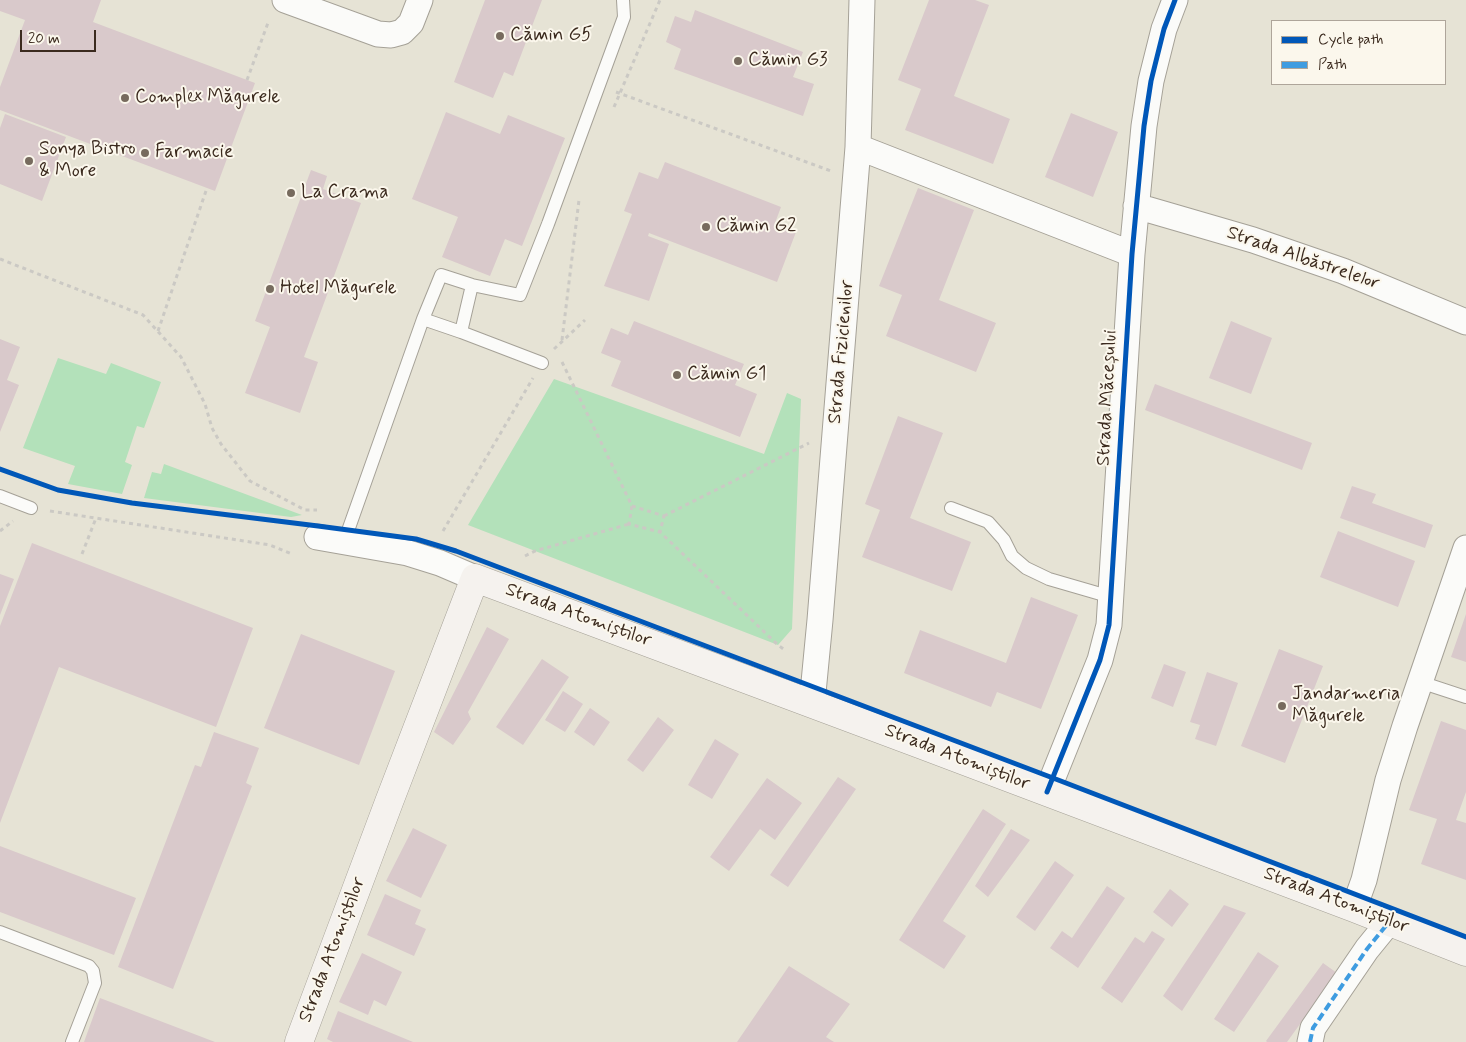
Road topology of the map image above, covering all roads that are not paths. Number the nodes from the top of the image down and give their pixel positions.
1 (420, 0) edge
2 (623, 0) edge
3 (862, 0) edge
4 (1175, 0) edge
5 (277, 9) edge
6 (858, 147) junction
7 (1136, 206) junction
8 (1132, 254) junction
9 (472, 286) junction
10 (423, 319) junction
11 (1466, 322) edge
12 (462, 332) junction
13 (542, 364) road end
14 (0, 496) edge
15 (30, 508) road end
16 (951, 508) dead end
17 (317, 537) dead end
18 (344, 542) junction
19 (1466, 548) edge
20 (475, 578) junction
21 (1111, 597) junction
22 (1420, 682) junction
23 (1466, 697) edge
24 (812, 704) junction
25 (1048, 792) junction
26 (1354, 908) junction
27 (1389, 922) junction
28 (0, 932) edge
29 (1466, 952) edge
30 (72, 1042) edge
31 (299, 1042) edge
32 (1310, 1042) edge

1 - 5 street
2 - 9 lane
3 - 6 street, Strada Fizicienilor
4 - 7 street, Strada Măceșului
6 - 8 street
6 - 24 street, Strada Fizicienilor
7 - 8 street, Strada Măceșului
7 - 11 street, Strada Albăstrelelor
8 - 21 street, Strada Măceșului
9 - 10 lane
9 - 12 lane
10 - 12 lane
10 - 18 lane
12 - 13 lane
14 - 15 lane
16 - 21 lane
17 - 18 street, Strada Atomiștilor
18 - 20 street, Strada Atomiștilor
19 - 22 street
20 - 24 main road, Strada Atomiștilor
20 - 31 main road, Strada Atomiștilor
21 - 25 street, Strada Măceșului
22 - 23 lane
22 - 26 street
24 - 25 main road, Strada Atomiștilor
25 - 26 main road, Strada Atomiștilor
26 - 27 main road, Strada Atomiștilor
27 - 29 main road, Strada Atomiștilor
27 - 32 street
28 - 30 lane

